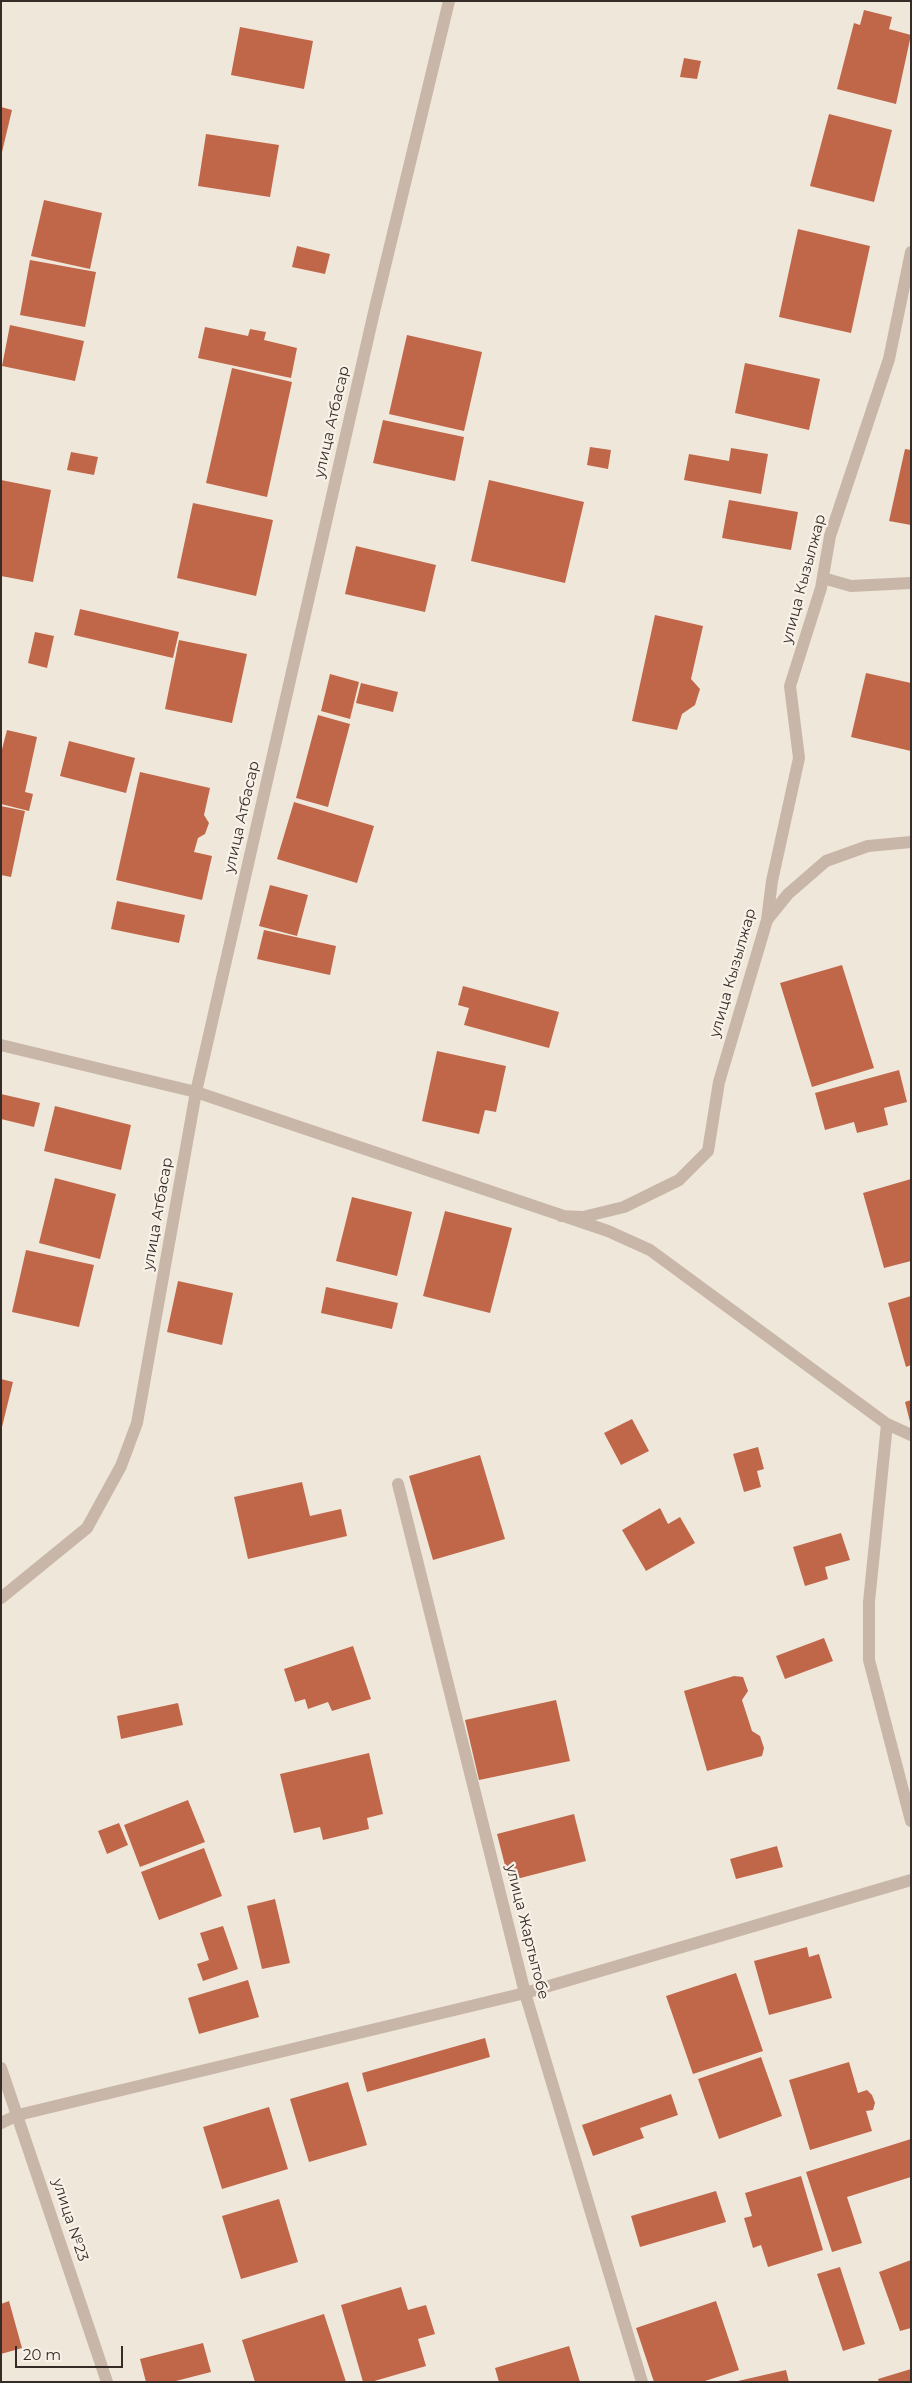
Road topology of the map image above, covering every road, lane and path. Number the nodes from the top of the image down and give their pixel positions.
1 (449, 1) edge
2 (911, 252) edge
3 (823, 578) junction
4 (911, 583) edge
5 (911, 842) edge
6 (767, 920) junction
7 (1, 1045) edge
8 (196, 1092) junction
9 (561, 1216) junction
10 (887, 1424) junction
11 (911, 1435) edge
12 (398, 1484) dead end
13 (1, 1598) edge
14 (911, 1821) edge
15 (911, 1880) edge
16 (525, 1993) junction
17 (1, 2068) edge
18 (18, 2115) junction
19 (1, 2123) edge
20 (108, 2382) edge
21 (642, 2382) edge

1 - 8 street, улица Атбасар
2 - 3 street, улица Кызылжар
3 - 4 street
3 - 6 street, улица Кызылжар
5 - 6 street
6 - 9 street, улица Кызылжар
7 - 8 street
8 - 9 street
8 - 13 street, улица Атбасар
9 - 10 street
10 - 11 street
10 - 14 street
12 - 16 street, улица Жартытобе
15 - 16 street
16 - 18 street
16 - 21 street, улица Жартытобе
17 - 18 street, улица №23
18 - 19 street
18 - 20 street, улица №23

